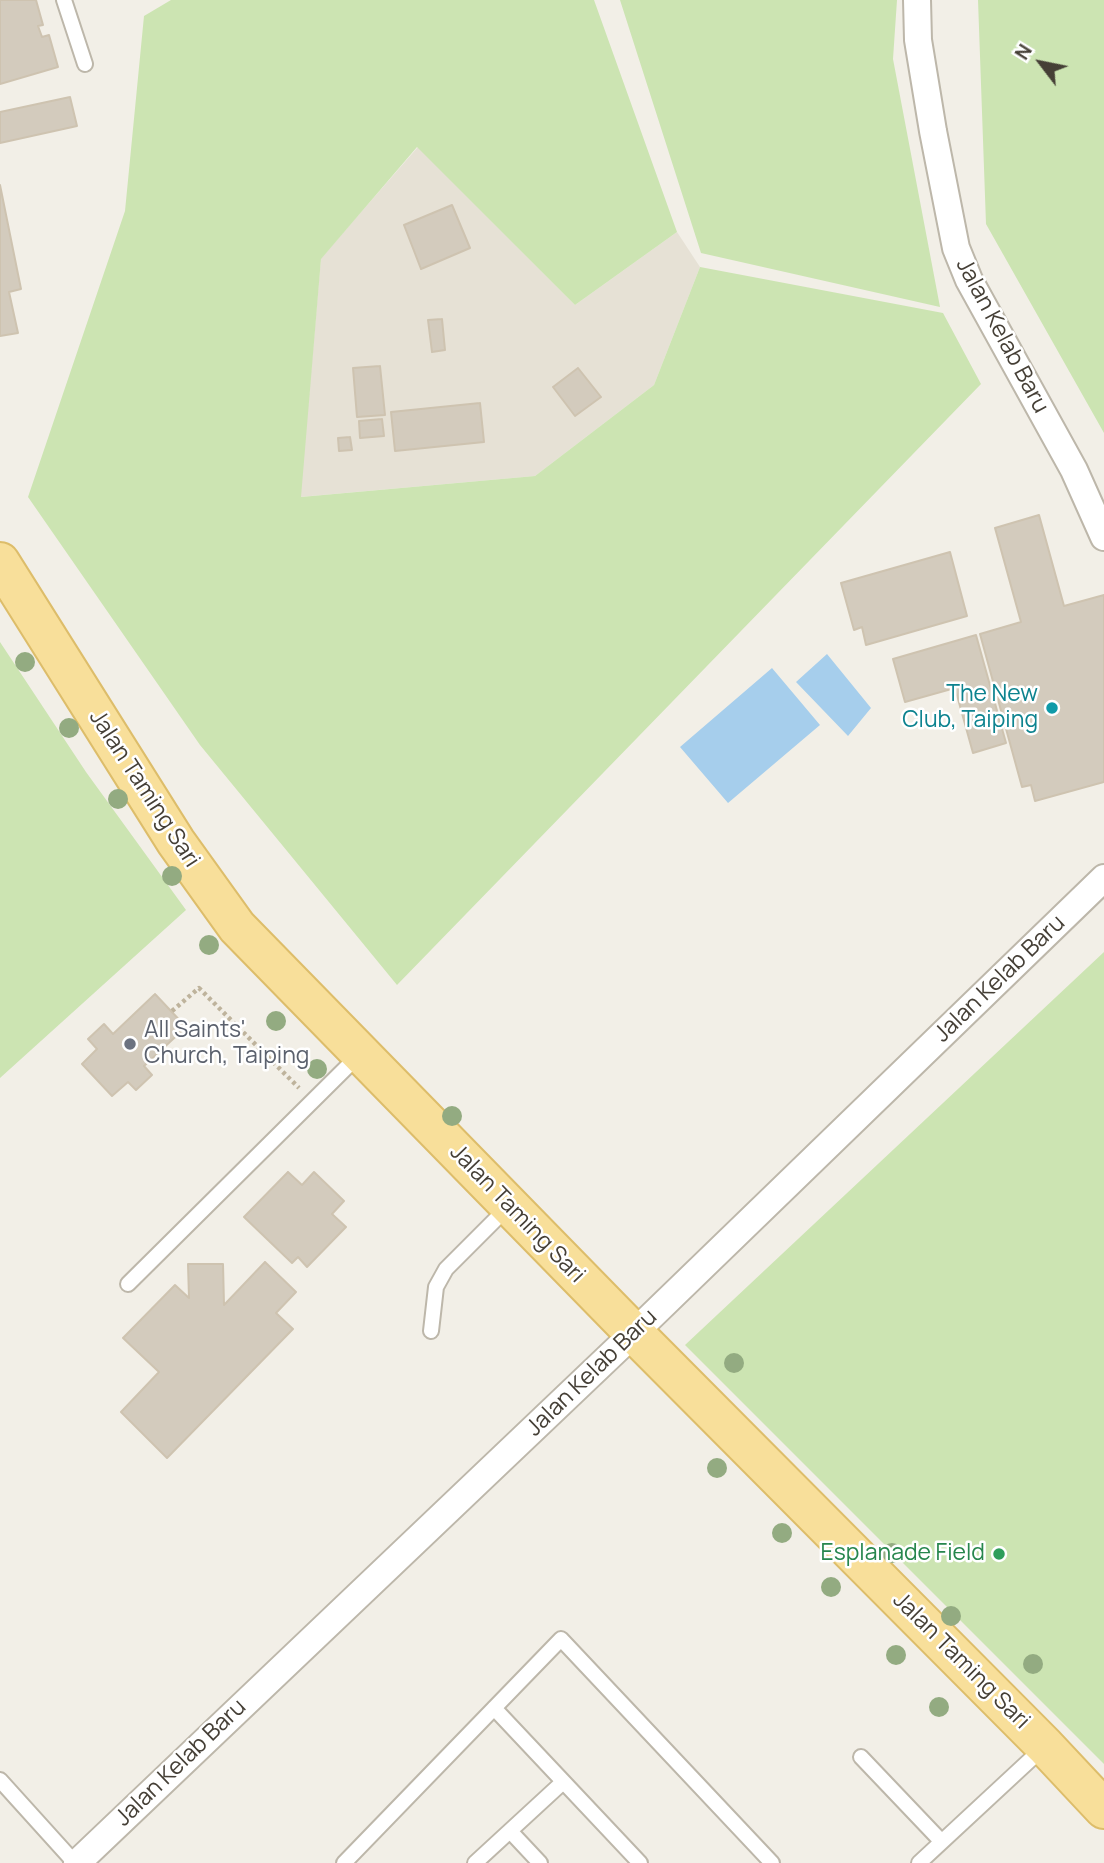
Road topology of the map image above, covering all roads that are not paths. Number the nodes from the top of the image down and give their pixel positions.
1 (64, 0) edge
2 (917, 0) edge
3 (85, 64) dead end
4 (1104, 537) edge
5 (0, 562) edge
6 (1101, 888) edge
7 (360, 1054) junction
8 (509, 1206) junction
9 (128, 1284) dead end
10 (431, 1331) dead end
11 (634, 1334) junction
12 (494, 1708) junction
13 (1045, 1746) junction
14 (861, 1757) dead end
15 (0, 1780) edge
16 (562, 1782) junction
17 (1104, 1809) edge
18 (510, 1831) junction
19 (941, 1841) junction
20 (76, 1863) edge
21 (344, 1863) edge
22 (475, 1863) edge
23 (540, 1863) edge
24 (640, 1863) edge
25 (772, 1863) edge
26 (919, 1863) edge

1 - 3 lane
2 - 4 street, Jalan Kelab Baru
5 - 7 main road, Jalan Taming Sari
6 - 11 street, Jalan Kelab Baru
7 - 8 main road, Jalan Taming Sari
7 - 9 lane
8 - 10 lane
8 - 11 main road, Jalan Taming Sari
11 - 13 main road, Jalan Taming Sari
11 - 20 street, Jalan Kelab Baru
12 - 16 lane
12 - 21 lane
12 - 25 lane
13 - 17 main road, Jalan Taming Sari
13 - 19 lane
14 - 19 lane
15 - 20 lane
16 - 18 lane
16 - 24 lane
18 - 22 lane
18 - 23 lane
19 - 26 lane

